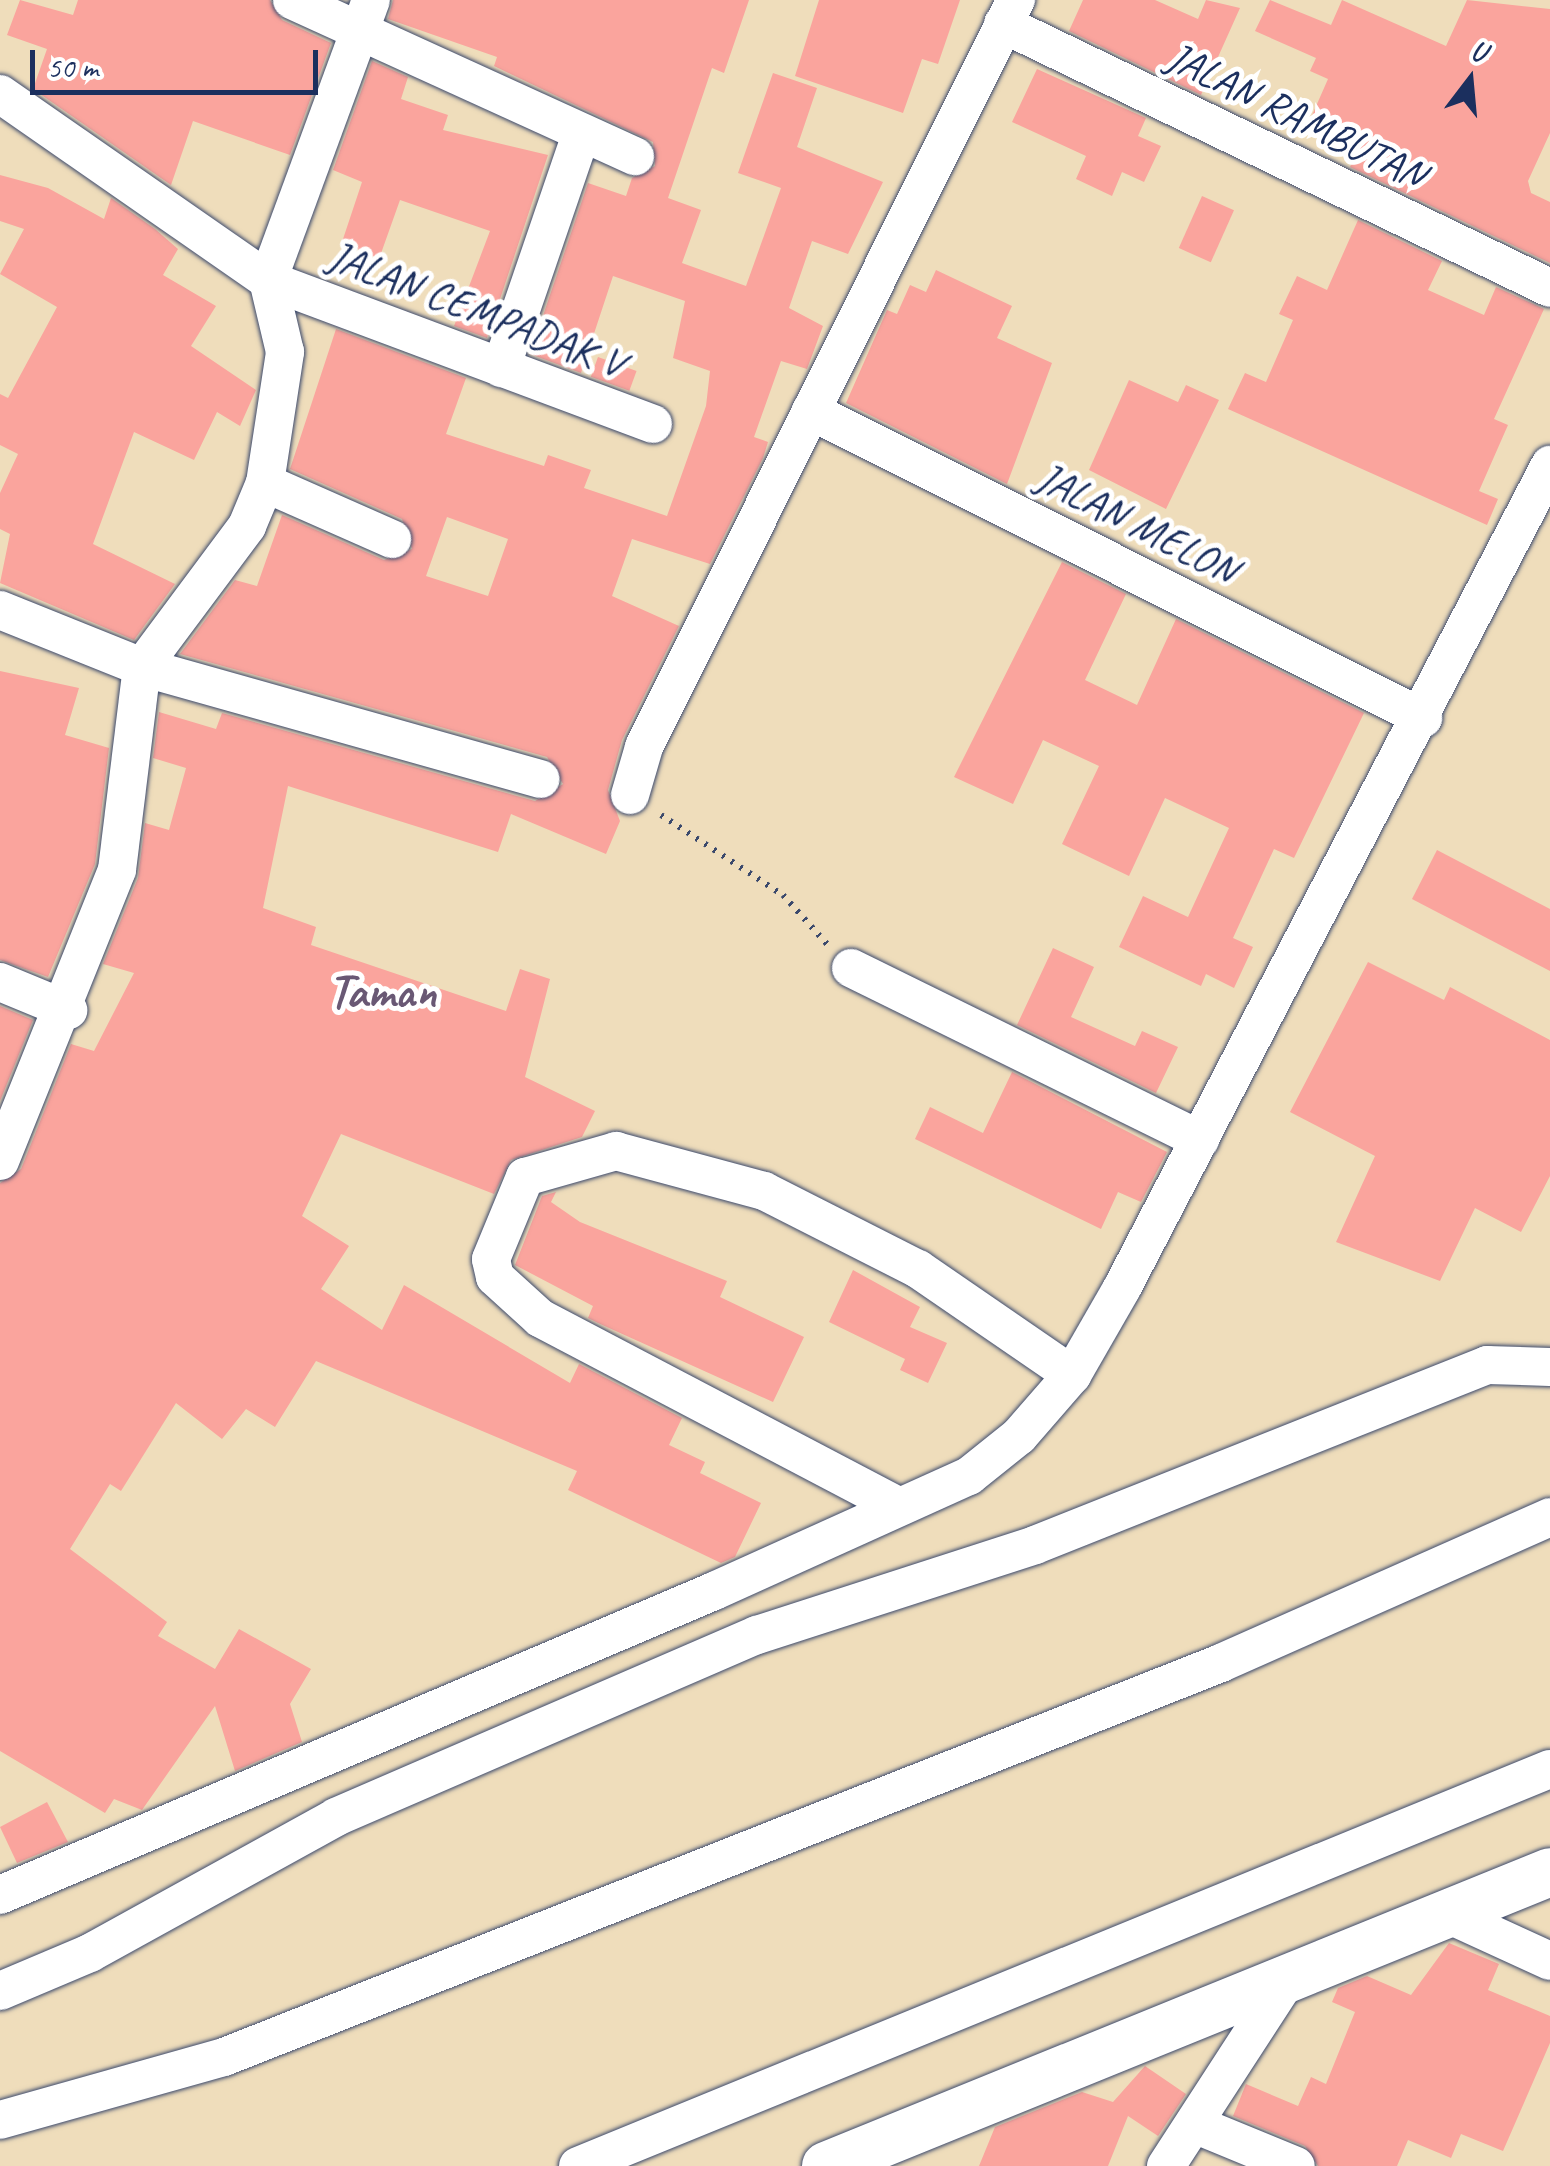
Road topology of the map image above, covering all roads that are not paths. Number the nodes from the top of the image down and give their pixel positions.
1 (292, 0) edge
2 (1009, 12) edge
3 (366, 14) edge
4 (0, 94) edge
5 (581, 135) junction
6 (635, 156) dead end
7 (268, 280) junction
8 (1550, 288) edge
9 (501, 368) junction
10 (810, 411) junction
11 (653, 424) dead end
12 (1550, 464) edge
13 (265, 483) junction
14 (392, 539) dead end
15 (0, 610) edge
16 (142, 667) junction
17 (1423, 718) junction
18 (541, 779) dead end
19 (630, 795) road end
20 (851, 968) road end
21 (0, 982) edge
22 (68, 1010) junction
23 (1200, 1140) junction
24 (0, 1162) edge
25 (1550, 1367) edge
26 (1072, 1375) junction
27 (898, 1506) junction
28 (1550, 1517) edge
29 (1550, 1769) edge
30 (1550, 1872) edge
31 (0, 1894) edge
32 (1445, 1913) junction
33 (1550, 1961) edge
34 (1287, 1980) junction
35 (0, 1991) edge
36 (0, 2120) edge
37 (1194, 2124) junction
38 (578, 2166) edge
39 (826, 2166) edge
40 (1166, 2166) edge
41 (1296, 2166) edge

1 - 3 street
2 - 8 street, JALAN RAMBUTAN
2 - 10 street
3 - 5 street
3 - 7 street
4 - 7 street, JALAN CEMPADAK V
5 - 6 street
5 - 9 street
7 - 9 street, JALAN CEMPADAK V
7 - 13 street
9 - 11 street, JALAN CEMPADAK V
10 - 17 street, JALAN MELON
10 - 19 street
12 - 17 street
13 - 14 street
13 - 16 street
15 - 16 street
16 - 18 street
16 - 22 street
17 - 23 street
20 - 23 street
21 - 22 street
22 - 24 street
23 - 26 street
25 - 35 street
26 - 27 street
26 - 27 street
27 - 31 street
28 - 36 street
29 - 38 street
30 - 32 main road
32 - 33 street
32 - 34 main road
34 - 37 street
34 - 39 main road
37 - 40 street
37 - 41 street

